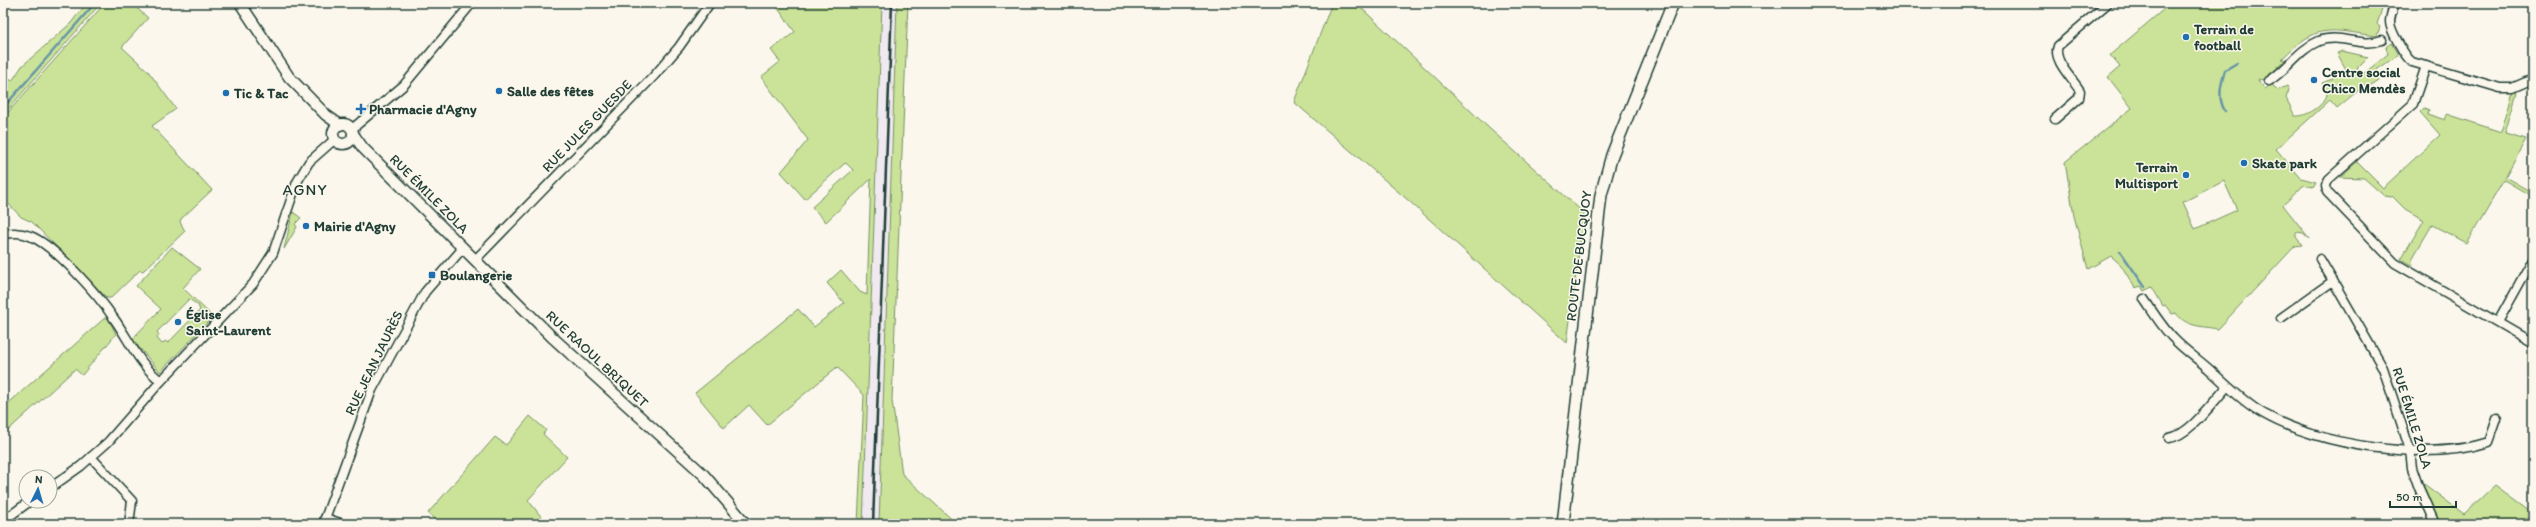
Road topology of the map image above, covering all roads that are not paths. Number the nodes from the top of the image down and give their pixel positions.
1 (472, 3) edge
2 (710, 3) edge
3 (1673, 3) edge
4 (2108, 3) edge
5 (2395, 3) edge
6 (242, 4) edge
7 (2382, 40) dead end
8 (2426, 66) junction
9 (2533, 79) edge
10 (2269, 81) dead end
11 (2055, 119) dead end
12 (336, 132) junction
13 (351, 135) junction
14 (3, 234) edge
15 (463, 248) junction
16 (2320, 259) dead end
17 (2533, 259) edge
18 (475, 260) junction
19 (2333, 281) junction
20 (2144, 299) dead end
21 (2282, 318) dead end
22 (2498, 322) junction
23 (2533, 343) edge
24 (161, 381) junction
25 (2227, 387) junction
26 (2497, 419) dead end
27 (2169, 438) dead end
28 (2410, 450) junction
29 (92, 457) junction
30 (58, 482) edge
31 (19, 509) edge
32 (3, 521) edge
33 (324, 521) edge
34 (2432, 523) edge
35 (128, 524) edge
36 (343, 524) edge
37 (746, 524) edge
38 (1563, 524) edge

1 - 13 street
2 - 18 street, RUE JULES GUESDE
3 - 38 main road, ROUTE DE BUCQUOY
4 - 11 street
5 - 8 street
6 - 12 street
7 - 10 street
8 - 9 street
8 - 22 street
12 - 13 street
12 - 13 street
12 - 24 street
13 - 15 street, RUE ÉMILE ZOLA
14 - 24 street
15 - 18 street, RUE ÉMILE ZOLA
15 - 33 street, RUE JEAN JAURÈS
16 - 19 street, RUE ÉMILE ZOLA
17 - 22 street
18 - 37 street, RUE RAOUL BRIQUET
19 - 21 street
19 - 28 street, RUE ÉMILE ZOLA
20 - 25 street
22 - 23 street
24 - 29 street
25 - 27 street
25 - 28 street
26 - 28 street
28 - 34 street, RUE ÉMILE ZOLA
29 - 30 street
29 - 35 street
31 - 32 street
33 - 36 street

